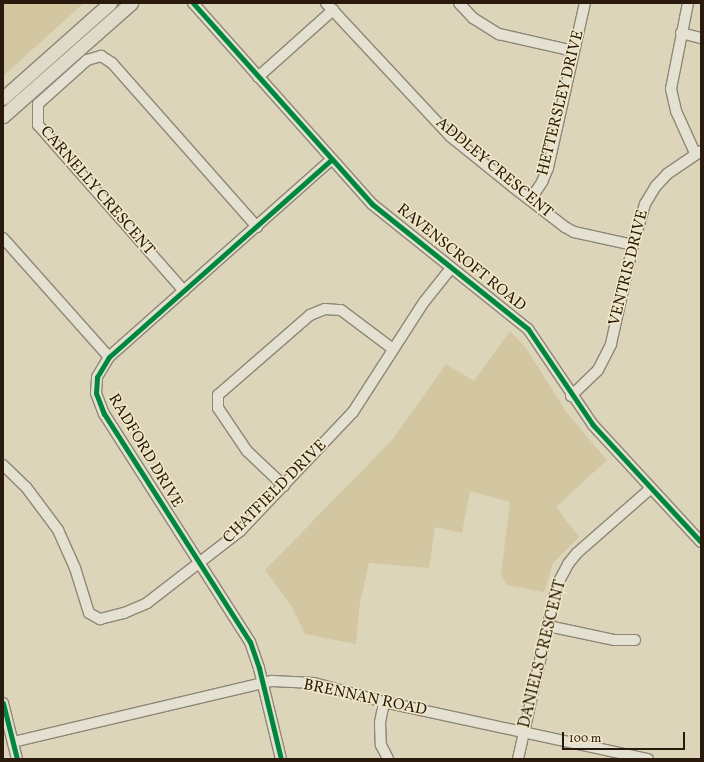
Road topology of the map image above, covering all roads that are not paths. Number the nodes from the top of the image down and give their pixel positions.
1 (110, 3) edge
2 (130, 3) edge
3 (193, 3) edge
4 (459, 3) edge
5 (585, 3) edge
6 (688, 3) edge
7 (329, 7) edge
8 (681, 33) junction
9 (701, 38) edge
10 (574, 51) junction
11 (258, 77) junction
12 (3, 98) edge
13 (3, 116) edge
14 (698, 152) edge
15 (331, 160) junction
16 (530, 200) junction
17 (257, 227) junction
18 (3, 238) edge
19 (633, 245) junction
20 (451, 268) junction
21 (184, 291) junction
22 (394, 349) junction
23 (109, 357) junction
24 (571, 396) junction
25 (3, 466) edge
26 (284, 486) junction
27 (650, 489) junction
28 (701, 542) edge
29 (199, 563) junction
30 (548, 626) junction
31 (635, 640) dead end
32 (262, 683) junction
33 (384, 702) junction
34 (3, 703) edge
35 (524, 732) junction
36 (13, 742) junction
37 (17, 759) edge
38 (280, 759) edge
39 (388, 759) edge
40 (518, 759) edge
41 (648, 759) edge

1 - 12 main road
2 - 13 main road
3 - 11 street, RAVENSCROFT ROAD
4 - 10 street
5 - 10 street, HETTERSLEY DRIVE
6 - 8 street
7 - 11 street
7 - 16 street, ADDLEY CRESCENT
8 - 9 street
8 - 14 street
10 - 16 street, HETTERSLEY DRIVE
11 - 15 street, RAVENSCROFT ROAD
14 - 19 street, VENTRIS DRIVE
15 - 17 street, RADFORD DRIVE
15 - 20 street, RAVENSCROFT ROAD
16 - 19 street, ADDLEY CRESCENT
17 - 21 street, RADFORD DRIVE
17 - 21 street, CARNELLY CRESCENT
18 - 23 street
19 - 24 street, VENTRIS DRIVE
20 - 22 street, CHATFIELD DRIVE
20 - 24 street, RAVENSCROFT ROAD
21 - 23 street, RADFORD DRIVE
22 - 26 street, CHATFIELD DRIVE
22 - 26 street
23 - 29 street, RADFORD DRIVE
24 - 27 street, RAVENSCROFT ROAD
25 - 29 street, CHATFIELD DRIVE
26 - 29 street, CHATFIELD DRIVE
27 - 28 street, RAVENSCROFT ROAD
27 - 30 street, DANIELS CRESCENT
29 - 32 street, RADFORD DRIVE
30 - 31 street
30 - 35 street, DANIELS CRESCENT
32 - 33 street, BRENNAN ROAD
32 - 36 street, BRENNAN ROAD
32 - 38 street, RADFORD DRIVE
33 - 35 street, BRENNAN ROAD
33 - 39 street
34 - 36 street
35 - 40 street, DANIELS CRESCENT
35 - 41 street, BRENNAN ROAD
36 - 37 street

